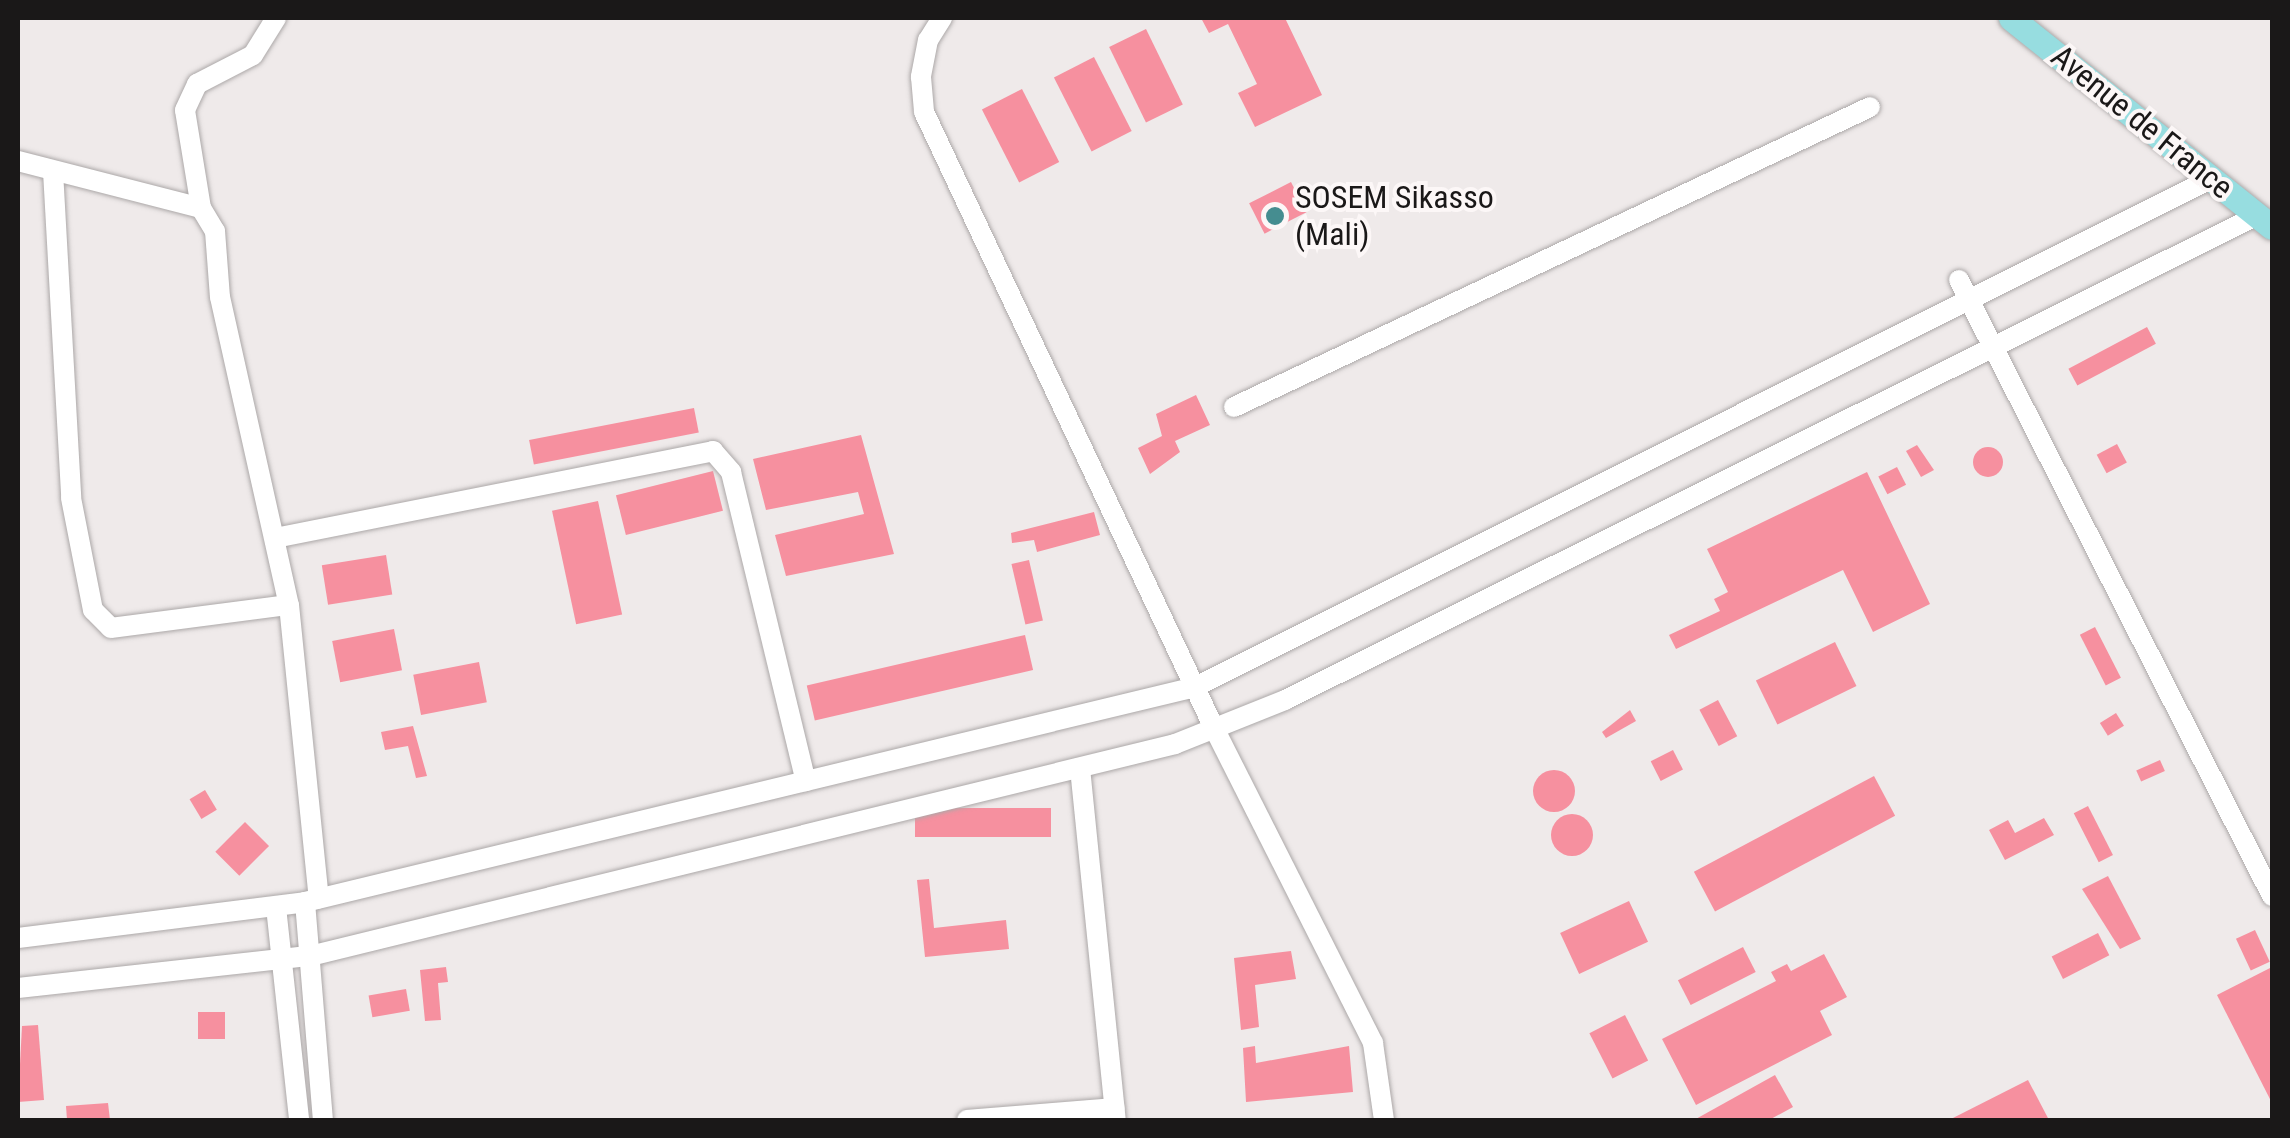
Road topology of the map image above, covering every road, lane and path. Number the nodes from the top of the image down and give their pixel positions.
1 (276, 18) edge
2 (942, 18) edge
3 (2012, 18) edge
4 (1870, 107) dead end
5 (18, 161) edge
6 (53, 171) junction
7 (2213, 178) junction
8 (201, 208) junction
9 (2265, 221) edge
10 (1959, 280) dead end
11 (1969, 300) junction
12 (1994, 348) junction
13 (1234, 407) dead end
14 (275, 538) junction
15 (289, 605) junction
16 (1195, 687) junction
17 (1214, 728) junction
18 (1080, 768) junction
19 (806, 780) junction
20 (2272, 896) edge
21 (312, 900) junction
22 (276, 907) junction
23 (18, 938) edge
24 (310, 956) junction
25 (284, 961) junction
26 (18, 988) edge
27 (1116, 1114) edge
28 (299, 1120) edge
29 (323, 1120) edge
30 (968, 1120) edge
31 (1384, 1120) edge

1 - 8 street
2 - 16 street
3 - 7 main road, Avenue de France
4 - 13 street
5 - 6 street
6 - 8 street
6 - 15 street
7 - 9 main road, Avenue de France
7 - 11 street
8 - 14 street
9 - 12 street
10 - 11 street
11 - 12 street
11 - 16 street
12 - 17 street
12 - 20 street
14 - 15 street
14 - 19 street
15 - 21 street
16 - 17 street
16 - 19 street
17 - 18 street
17 - 31 street
18 - 24 street
18 - 27 street
19 - 21 street
21 - 22 street
21 - 24 street
22 - 23 street
22 - 25 street
24 - 25 street
24 - 29 street
25 - 26 street
25 - 28 street
27 - 30 street

